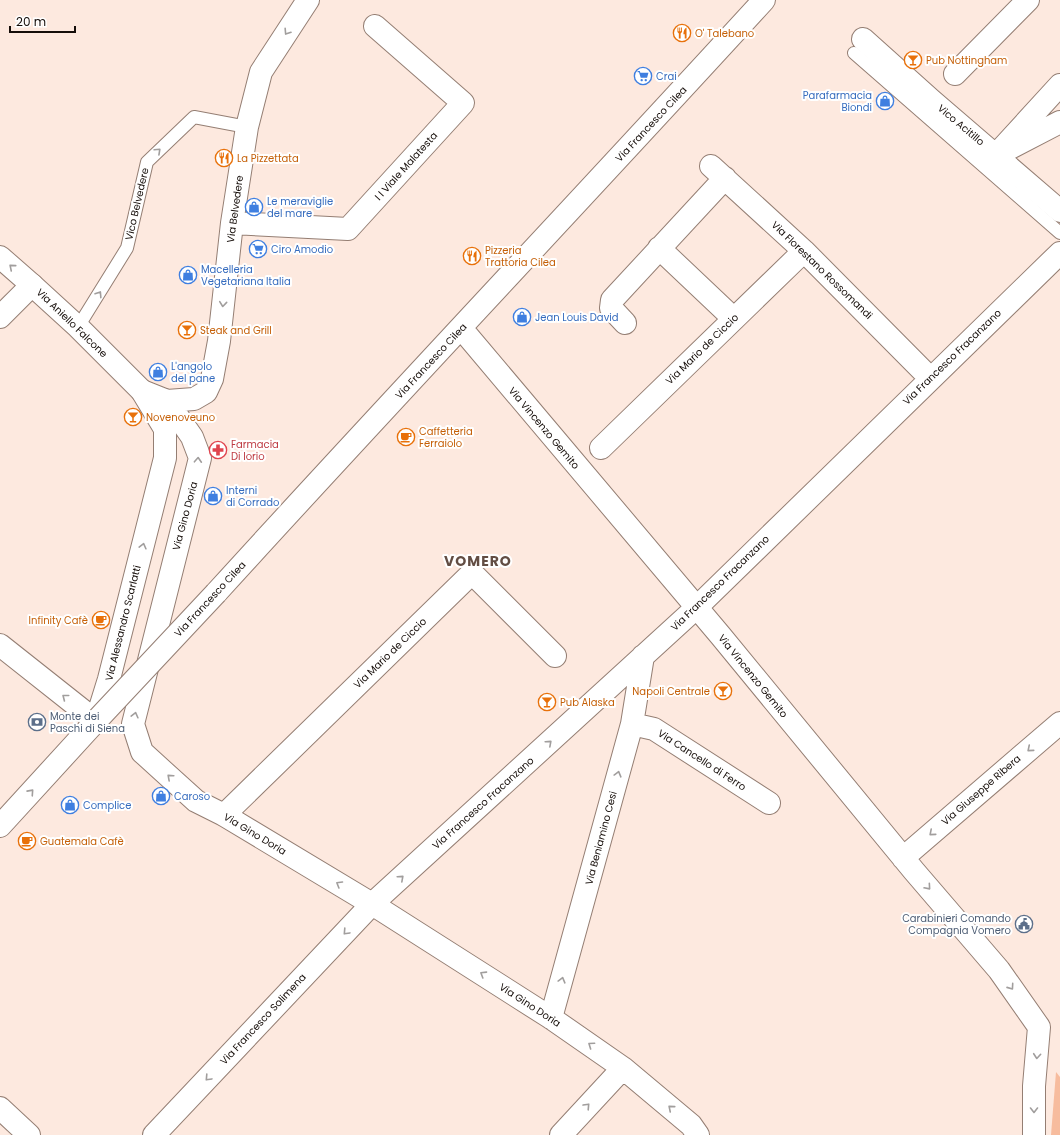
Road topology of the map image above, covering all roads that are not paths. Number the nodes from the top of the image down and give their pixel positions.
1 (308, 0) edge
2 (764, 0) edge
3 (1028, 0) edge
4 (375, 26) dead end
5 (858, 46) joint
6 (955, 74) dead end
7 (1060, 85) edge
8 (1060, 122) edge
9 (247, 127) junction
10 (996, 155) junction
11 (1060, 211) edge
12 (232, 223) junction
13 (1060, 233) edge
14 (659, 248) junction
15 (804, 251) junction
16 (1060, 253) edge
17 (0, 257) edge
18 (32, 284) junction
19 (0, 317) edge
20 (734, 319) junction
21 (625, 323) dead end
22 (78, 327) junction
23 (461, 328) junction
24 (930, 378) junction
25 (142, 391) junction
26 (167, 401) junction
27 (601, 448) dead end
28 (696, 608) junction
29 (0, 645) edge
30 (555, 656) dead end
31 (643, 656) junction
32 (96, 721) junction
33 (1060, 723) edge
34 (632, 724) junction
35 (769, 803) dead end
36 (224, 816) junction
37 (0, 826) edge
38 (903, 858) junction
39 (372, 904) junction
40 (551, 1018) junction
41 (624, 1068) junction
42 (0, 1108) edge
43 (29, 1135) edge
44 (154, 1135) edge
45 (561, 1135) edge
46 (698, 1135) edge
47 (1034, 1135) edge

1 -> 9 street, Via Belvedere
2 - 23 street, Via Francesco Cilea
3 - 6 street
4 - 12 street, I I Viale Malatesta
5 - 10 street, Vico Acitillo
5 - 13 lane
7 - 10 street
8 - 10 street
9 - 12 street, Via Belvedere
22 -> 9 lane, Vico Belvedere
10 - 11 street, Vico Acitillo
12 -> 26 street, Via Belvedere
14 - 15 street, Via Florestano Rossomandi
14 - 20 street
14 - 21 street
15 - 20 street, Via Mario de Ciccio
15 - 24 street, Via Florestano Rossomandi
16 - 24 street, Via Francesco Fracanzano
18 -> 17 street, Via Aniello Falcone
18 - 19 street
18 - 22 street, Via Aniello Falcone
20 - 27 street, Via Mario de Ciccio
22 - 25 street, Via Aniello Falcone
23 - 28 street, Via Vincenzo Gemito
23 - 32 street, Via Francesco Cilea, bridge
24 - 28 street, Via Francesco Fracanzano
25 - 26 street
32 -> 25 street, Via Alessandro Scarlatti
36 -> 26 street, Via Gino Doria
28 - 31 street, Via Francesco Fracanzano
28 - 38 street, Via Vincenzo Gemito
32 -> 29 street
30 - 36 street, Via Mario de Ciccio
31 - 34 street, Via Beniamino Cesi
39 -> 31 street, Via Francesco Fracanzano
37 -> 32 street, Via Alessandro Scarlatti
33 -> 38 street, Via Giuseppe Ribera
34 - 35 street, Via Cancello di Ferro
40 -> 34 street, Via Beniamino Cesi
39 -> 36 street, Via Gino Doria
38 -> 47 street, Via Vincenzo Gemito
40 -> 39 street, Via Gino Doria
39 -> 44 street, Via Francesco Solimena
41 -> 40 street, Via Gino Doria
45 -> 41 street
46 -> 41 street, Via Gino Doria
42 - 43 street

